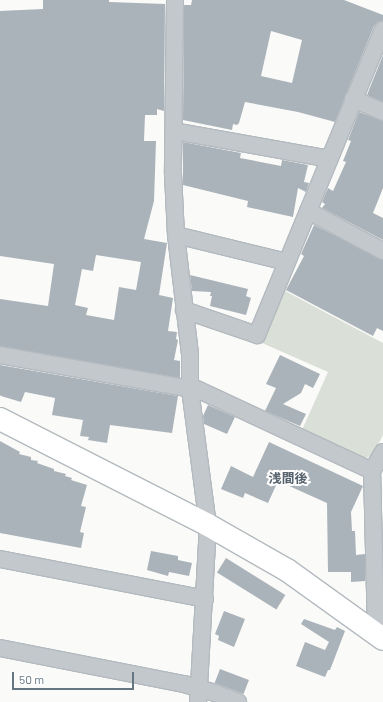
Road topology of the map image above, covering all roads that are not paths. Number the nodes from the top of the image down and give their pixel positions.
1 (175, 0) edge
2 (383, 30) edge
3 (353, 99) junction
4 (383, 112) edge
5 (174, 131) junction
6 (330, 159) junction
7 (308, 211) junction
8 (176, 235) junction
9 (383, 250) edge
10 (287, 262) junction
11 (184, 310) junction
12 (0, 355) edge
13 (190, 387) junction
14 (0, 419) edge
15 (383, 452) edge
16 (372, 471) junction
17 (208, 526) junction
18 (0, 559) edge
19 (205, 599) junction
20 (379, 636) edge
21 (0, 648) edge
22 (199, 695) edge
23 (238, 702) edge

1 - 5 street
2 - 3 street
3 - 4 street
3 - 6 street
5 - 6 street
5 - 8 street
6 - 7 street
7 - 9 street
7 - 10 street
8 - 10 street
8 - 11 street
10 - 11 street
11 - 13 street
12 - 13 street
13 - 16 street
13 - 17 street
14 - 17 street
15 - 16 street
16 - 20 street
17 - 19 street
17 - 20 street
18 - 19 street
19 - 22 street
21 - 22 street
22 - 23 street

